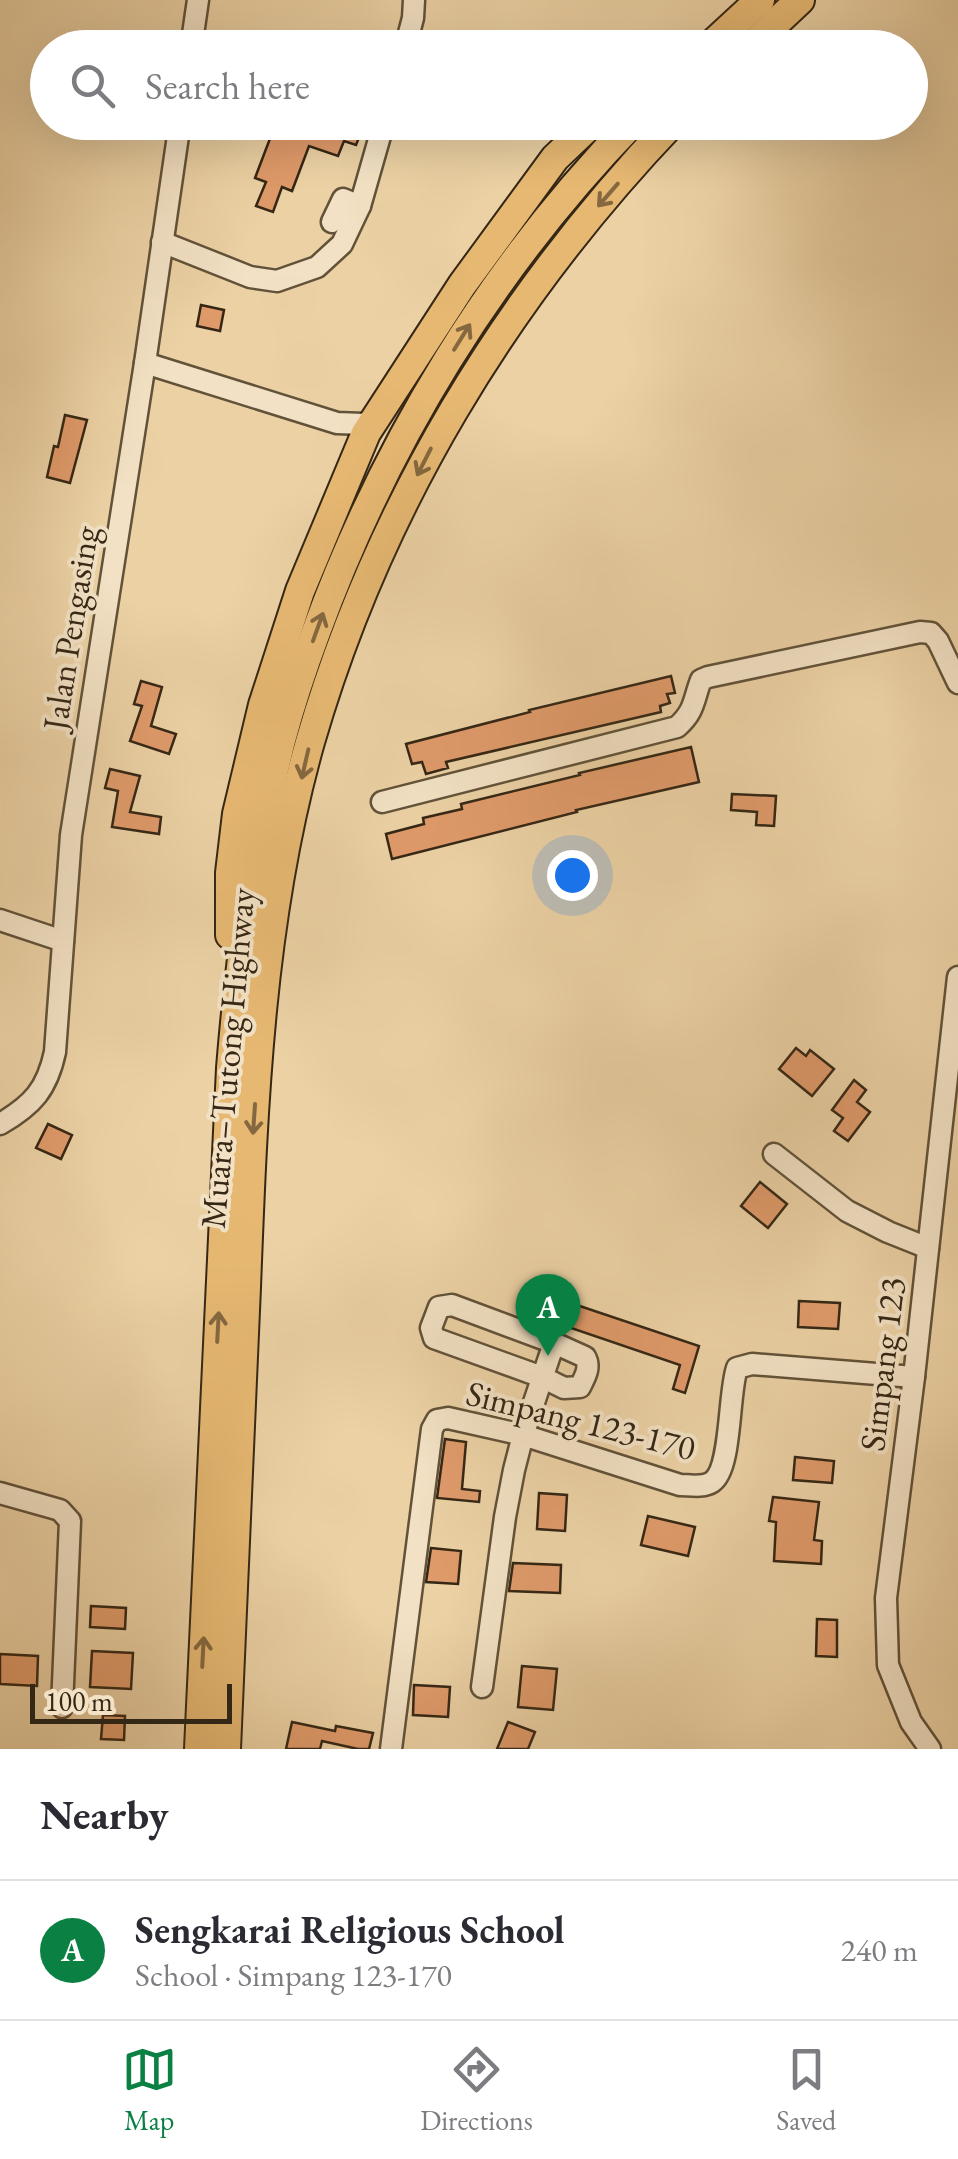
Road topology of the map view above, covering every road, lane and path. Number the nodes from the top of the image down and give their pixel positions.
1 (198, 0) edge
2 (414, 0) edge
3 (760, 0) edge
4 (800, 0) edge
5 (194, 30) edge
6 (410, 30) edge
7 (728, 30) edge
8 (769, 30) edge
9 (177, 140) edge
10 (379, 140) edge
11 (574, 140) edge
12 (617, 140) edge
13 (656, 140) edge
14 (360, 206) junction
15 (332, 222) dead end
16 (162, 242) junction
17 (145, 363) junction
18 (375, 419) junction
19 (337, 422) junction
20 (359, 450) junction
21 (958, 684) edge
22 (382, 802) dead end
23 (0, 920) edge
24 (63, 940) junction
25 (240, 965) junction
26 (958, 977) edge
27 (0, 1124) edge
28 (774, 1154) dead end
29 (928, 1248) junction
30 (554, 1343) junction
31 (914, 1376) junction
32 (542, 1377) junction
33 (523, 1435) junction
34 (0, 1494) edge
35 (482, 1687) dead end
36 (62, 1707) dead end
37 (199, 1749) edge
38 (226, 1749) edge
39 (391, 1749) edge
40 (930, 1749) edge

1 - 5 street
2 - 6 street
3 - 7 highway
4 - 8 highway
9 - 16 street, Jalan Pengasing
10 - 14 street
11 - 18 highway
25 -> 12 highway, Muara–Tutong Highway
13 -> 38 highway, Muara–Tutong Highway
14 - 15 street
14 - 16 street
16 - 17 street, Jalan Pengasing
17 - 19 street
17 - 24 street, Jalan Pengasing
18 - 19 street
18 - 20 highway
19 - 20 street
20 - 25 highway
21 - 22 street
23 - 24 street
24 - 27 street, Jalan Pengasing
37 -> 25 highway, Muara–Tutong Highway
26 - 29 street, Simpang 123
28 - 29 street
29 - 31 street, Simpang 123
30 - 32 street
30 - 32 street
30 - 32 street
31 - 33 street, Simpang 123-170
31 - 40 street, Simpang 123
32 - 33 street
33 - 35 street
33 - 39 street, Simpang 123-170
34 - 36 street

